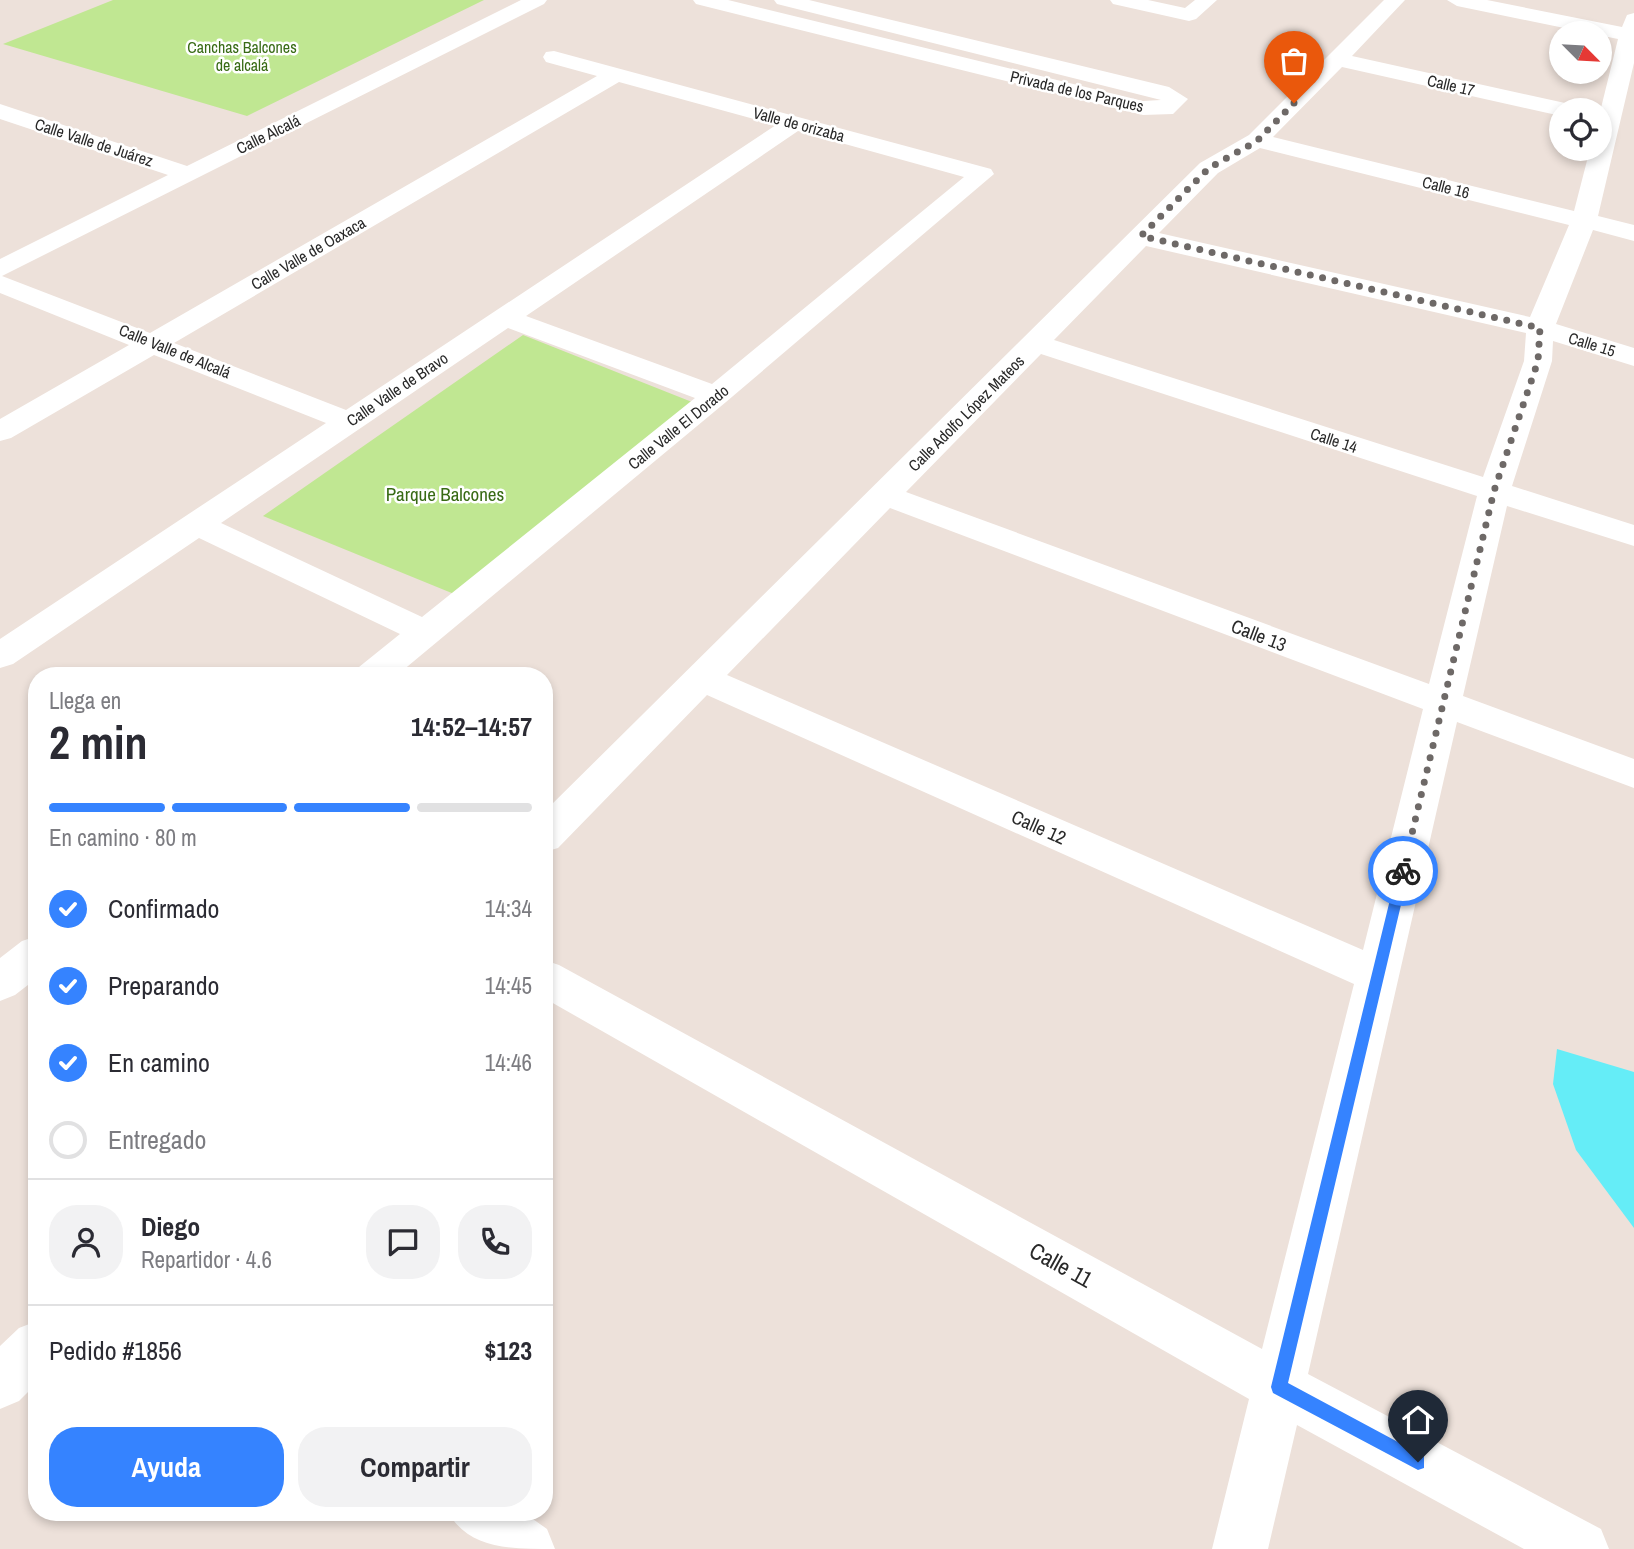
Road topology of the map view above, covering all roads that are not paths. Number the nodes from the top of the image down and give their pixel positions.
1 (493, 0) edge
2 (537, 0) edge
3 (703, 0) edge
4 (784, 0) edge
5 (1120, 0) edge
6 (1207, 0) edge
7 (1395, 0) edge
8 (1457, 0) edge
9 (1633, 30) edge
10 (554, 57) dead end
11 (1337, 59) junction
12 (616, 74) junction
13 (1549, 106) edge
14 (0, 111) edge
15 (1615, 122) edge
16 (794, 123) junction
17 (212, 137) dead end
18 (1257, 141) junction
19 (190, 148) dead end
20 (159, 163) junction
21 (188, 174) junction
22 (982, 174) joint
23 (135, 175) dead end
24 (1584, 220) junction
25 (1634, 233) edge
26 (1141, 236) junction
27 (0, 269) edge
28 (0, 284) edge
29 (504, 317) junction
30 (1540, 328) junction
31 (154, 342) junction
32 (1035, 343) junction
33 (1634, 357) edge
34 (716, 396) junction
35 (348, 421) junction
36 (0, 432) edge
37 (1494, 491) junction
38 (884, 495) junction
39 (196, 524) junction
40 (1634, 536) edge
41 (425, 632) junction
42 (0, 656) edge
43 (383, 667) edge
44 (702, 678) junction
45 (1443, 705) junction
46 (1634, 774) edge
47 (553, 828) edge
48 (28, 960) edge
49 (1377, 975) junction
50 (553, 982) edge
51 (0, 983) edge
52 (28, 1355) edge
53 (0, 1383) edge
54 (1279, 1387) junction
55 (488, 1521) edge
56 (527, 1549) edge
57 (1240, 1549) edge
58 (1581, 1549) edge

1 - 17 street, Calle Alcalá
2 - 21 street, Calle Alcalá
3 - 4 street, Privada de los Parques
5 - 6 street
7 - 11 street, Calle Adolfo López Mateos
8 - 9 street
9 - 15 street
10 - 12 street, Valle de orizaba
11 - 13 street, Calle 17
11 - 18 street, Calle Adolfo López Mateos
12 - 16 street, Valle de orizaba
12 - 31 street, Calle Valle de Oaxaca
14 - 20 street, Calle Valle de Juárez
15 - 24 street
16 - 22 street, Valle de orizaba
16 - 29 street, Calle Valle de Bravo
18 - 24 street, Calle 16
18 - 26 street, Calle Adolfo López Mateos
19 - 20 street
20 - 21 street, Calle Valle de Juárez
20 - 23 street
21 - 27 street, Calle Alcalá
22 - 34 street, Calle Valle El Dorado
24 - 25 street, Calle 16
24 - 30 street
26 - 30 street, Calle 15
26 - 32 street, Calle Adolfo López Mateos
28 - 31 street, Calle Valle de Alcalá
29 - 34 street
29 - 35 street, Calle Valle de Bravo
30 - 33 street, Calle 15
30 - 37 street
31 - 35 street, Calle Valle de Alcalá
31 - 36 street, Calle Valle de Oaxaca
32 - 37 street, Calle 14
32 - 38 street, Calle Adolfo López Mateos
34 - 41 street, Calle Valle El Dorado
35 - 39 street, Calle Valle de Bravo
37 - 40 street, Calle 14
37 - 45 street
38 - 44 street, Calle Adolfo López Mateos
38 - 45 street, Calle 13
39 - 41 street
39 - 42 street, Calle Valle de Bravo
41 - 43 street, Calle Valle El Dorado
44 - 47 street, Calle Adolfo López Mateos
44 - 49 street, Calle 12
45 - 46 street, Calle 13
45 - 49 street
48 - 51 street
49 - 54 street
50 - 54 street, Calle 11
52 - 53 street
54 - 57 street
54 - 58 street, Calle 11
55 - 56 street

